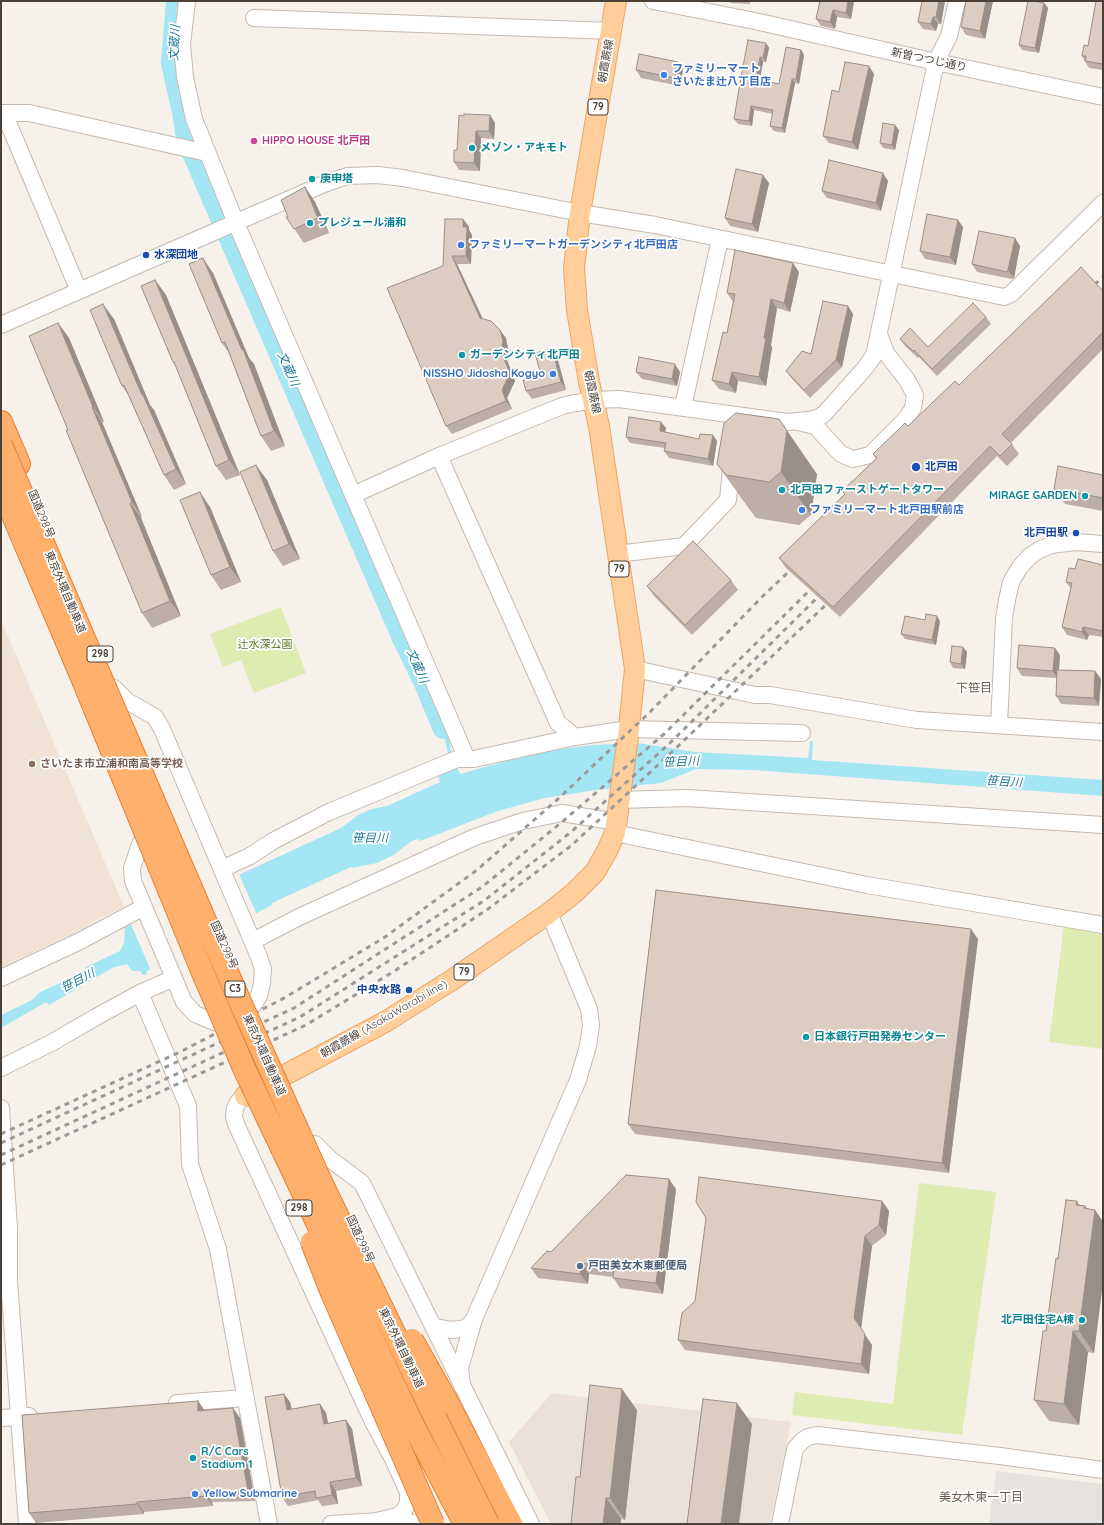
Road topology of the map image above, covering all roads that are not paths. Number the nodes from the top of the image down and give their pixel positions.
1 (187, 1) edge
2 (616, 1) edge
3 (653, 1) edge
4 (957, 1) edge
5 (254, 18) dead end
6 (611, 31) junction
7 (936, 62) junction
8 (1103, 97) edge
9 (2, 113) edge
10 (207, 152) junction
11 (1103, 203) edge
12 (580, 212) junction
13 (229, 226) junction
14 (720, 239) junction
15 (891, 274) junction
16 (79, 291) junction
17 (1, 325) edge
18 (879, 334) junction
19 (895, 366) junction
20 (861, 373) junction
21 (594, 400) junction
22 (683, 407) junction
23 (736, 416) junction
24 (1, 422) edge
25 (798, 422) junction
26 (1, 445) edge
27 (439, 456) junction
28 (1, 487) edge
29 (353, 495) junction
30 (1, 514) edge
31 (1103, 544) edge
32 (617, 554) junction
33 (635, 669) junction
34 (114, 688) junction
35 (999, 724) junction
36 (1103, 732) edge
37 (629, 733) junction
38 (802, 733) dead end
39 (575, 737) junction
40 (467, 759) junction
41 (620, 795) junction
42 (1103, 825) edge
43 (616, 827) junction
44 (140, 844) junction
45 (223, 871) junction
46 (145, 909) junction
47 (549, 913) junction
48 (1103, 925) edge
49 (251, 936) junction
50 (172, 972) junction
51 (1, 978) edge
52 (140, 993) junction
53 (252, 1007) junction
54 (214, 1022) junction
55 (1, 1068) edge
56 (244, 1068) junction
57 (282, 1076) junction
58 (245, 1096) junction
59 (1, 1108) edge
60 (315, 1144) junction
61 (320, 1180) junction
62 (5, 1281) edge
63 (474, 1319) junction
64 (433, 1327) junction
65 (462, 1386) junction
66 (246, 1398) junction
67 (159, 1405) edge
68 (42, 1415) edge
69 (18, 1417) junction
70 (1, 1418) edge
71 (381, 1436) junction
72 (417, 1454) junction
73 (1103, 1470) edge
74 (483, 1496) junction
75 (376, 1521) junction
76 (27, 1524) edge
77 (269, 1524) edge
78 (331, 1524) edge
79 (418, 1524) edge
80 (433, 1524) edge
81 (454, 1524) edge
82 (465, 1524) edge
83 (488, 1524) edge
84 (497, 1524) edge
85 (511, 1524) edge
86 (531, 1524) edge
87 (780, 1524) edge

1 - 10 street
2 - 6 main road, 朝霞蕨線 / 79
3 - 7 street, 新曽つつじ通り
4 - 7 street
5 - 6 street
6 - 12 main road, 朝霞蕨線 / 79
7 - 8 street, 新曽つつじ通り
7 - 15 street
9 - 10 street
9 - 16 street
10 - 13 street
11 - 15 street
12 - 13 street
12 - 14 street
12 - 21 main road, 朝霞蕨線 / 79
13 - 16 street
13 - 29 street
14 - 15 street
14 - 22 street
15 - 18 street
16 - 17 street
18 - 19 street
18 - 20 street
19 - 20 street
19 - 25 street
20 - 25 street
21 - 22 street
21 - 27 street
21 - 32 main road, 朝霞蕨線 / 79
22 - 23 street
23 - 25 street
23 - 32 street
24 - 34 highway, 国道298号 / 298
26 - 61 highway, 東京外環自動車道 / C3, bridge
27 - 29 street
27 - 39 street
28 - 56 highway, 東京外環自動車道 / C3, bridge
29 - 40 street
30 - 44 highway, 298
31 - 35 street
32 - 33 main road, 朝霞蕨線 / 79
33 - 35 street
33 - 37 main road, 朝霞蕨線 / 79
34 - 45 street
34 - 53 highway, 国道298号 / 298
35 - 36 street
37 - 38 street
37 - 39 street
37 - 41 main road, 朝霞蕨線 (AsakaWarabi line) / 79
39 - 40 street
40 - 45 street
41 - 42 street
41 - 43 main road, 朝霞蕨線 (AsakaWarabi line) / 79
43 - 47 main road, 朝霞蕨線 (AsakaWarabi line) / 79
43 - 48 street
43 - 49 street
44 - 46 street
44 - 54 highway, 298
45 - 49 street
46 - 50 street
46 - 51 street
47 - 57 main road, 朝霞蕨線 (AsakaWarabi line) / 79
47 - 63 street
49 - 53 street
50 - 52 street
50 - 54 street
52 - 55 street
52 - 66 street
53 - 57 highway, 国道298号 / 298
54 - 58 highway, 298
56 - 80 highway, bridge
56 - 82 highway, 東京外環自動車道 / C3, bridge
57 - 58 main road, 朝霞蕨線 (AsakaWarabi line) / 79
57 - 60 highway, 国道298号 / 298
58 - 71 street
58 - 72 highway, 298
59 - 62 street
60 - 64 street
60 - 74 highway, 国道298号 / 298
61 - 83 highway, 東京外環自動車道 / C3, bridge
61 - 85 highway, bridge
62 - 69 street
63 - 64 street
63 - 65 street
64 - 65 street
65 - 86 street
66 - 67 street
66 - 77 street
68 - 69 street
69 - 70 street
69 - 76 street
71 - 72 street
71 - 75 street
72 - 81 highway, 298
73 - 87 street
74 - 81 main road
74 - 84 highway, 国道298号 / 298
75 - 78 street
75 - 79 street

